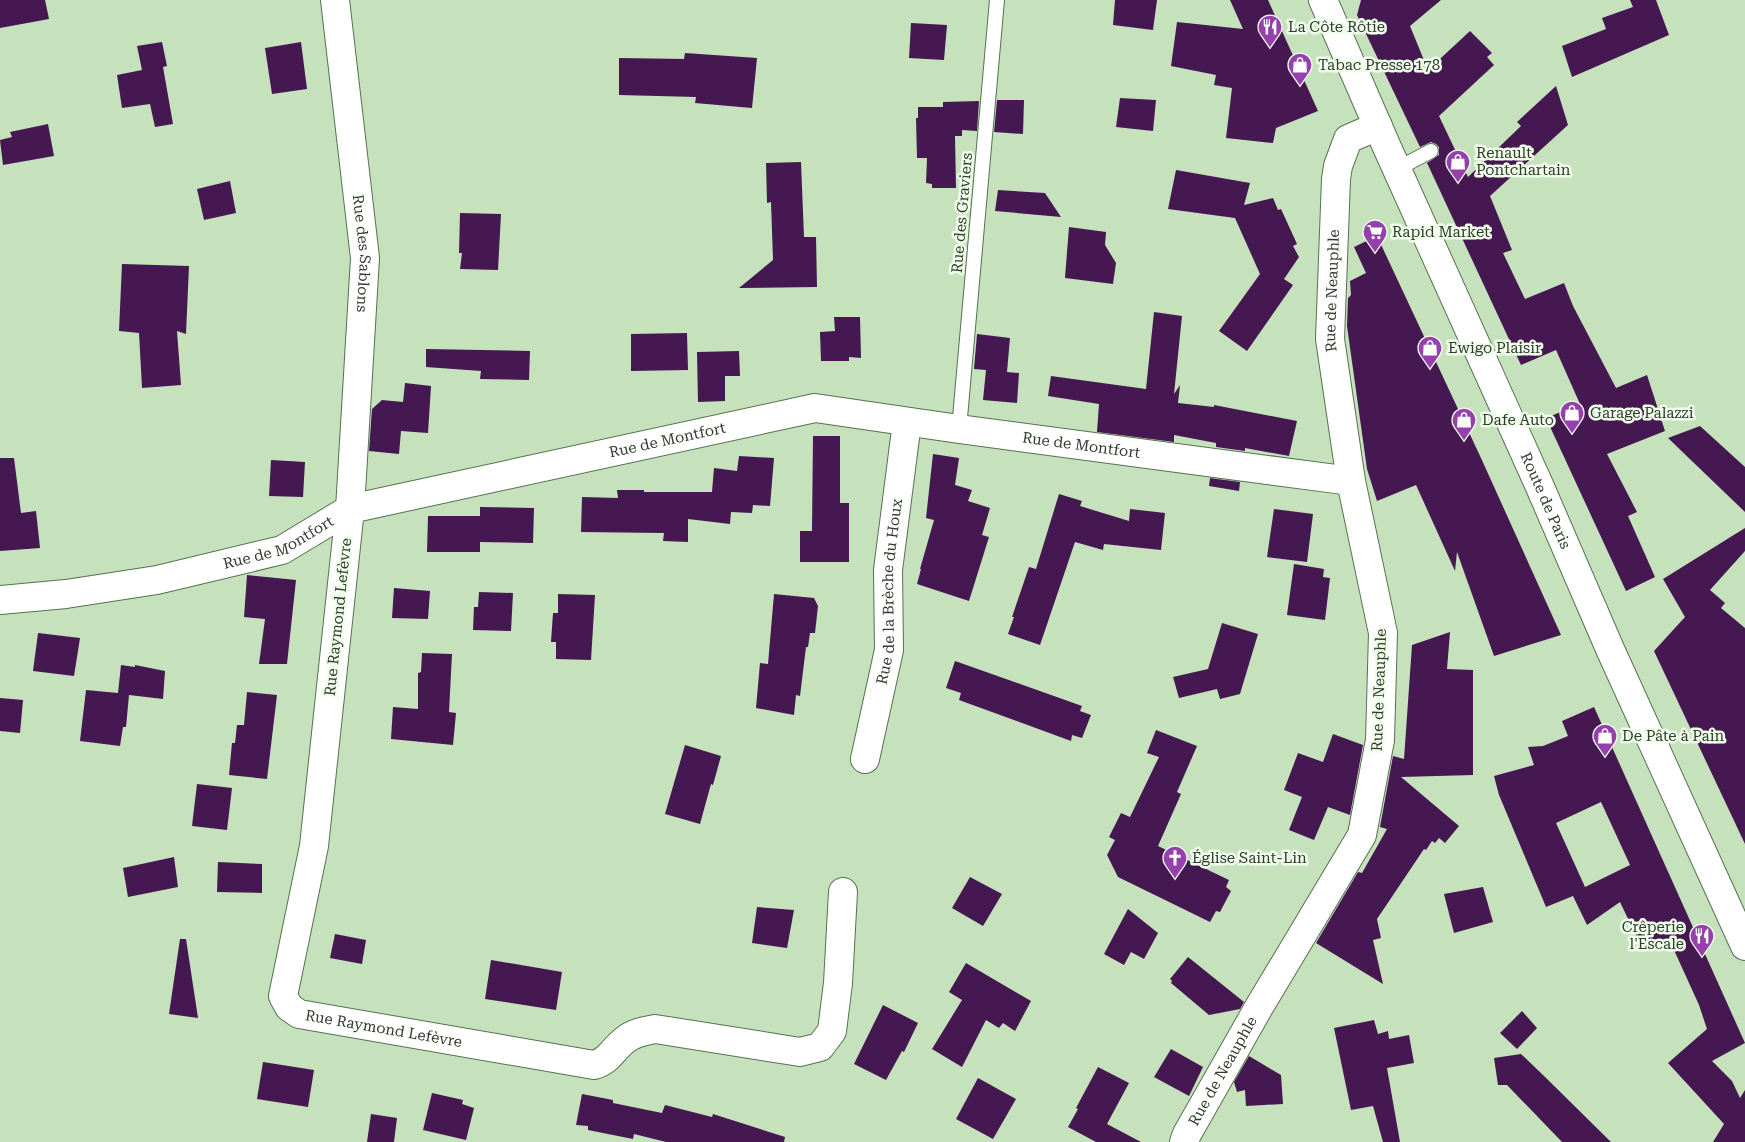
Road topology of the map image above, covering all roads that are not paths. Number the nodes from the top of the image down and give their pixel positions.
1 (335, 0) edge
2 (997, 0) edge
3 (1324, 0) edge
4 (1378, 126) junction
5 (1431, 151) dead end
6 (1397, 169) junction
7 (907, 422) junction
8 (960, 429) junction
9 (1351, 481) junction
10 (350, 509) junction
11 (0, 600) edge
12 (865, 759) dead end
13 (842, 892) dead end
14 (1745, 946) edge
15 (1184, 1142) edge

1 - 10 street, Rue des Sablons
2 - 8 lane, Rue des Graviers
3 - 4 street, Route de Paris
4 - 6 street, Route de Paris
4 - 9 street, Rue de Neauphle
5 - 6 lane
6 - 14 street, Route de Paris
7 - 8 street, Rue de Montfort
7 - 10 street, Rue de Montfort
7 - 12 street, Rue de la Brèche du Houx
8 - 9 street, Rue de Montfort
9 - 15 street, Rue de Neauphle
10 - 11 street, Rue de Montfort
10 - 13 street, Rue Raymond Lefèvre

